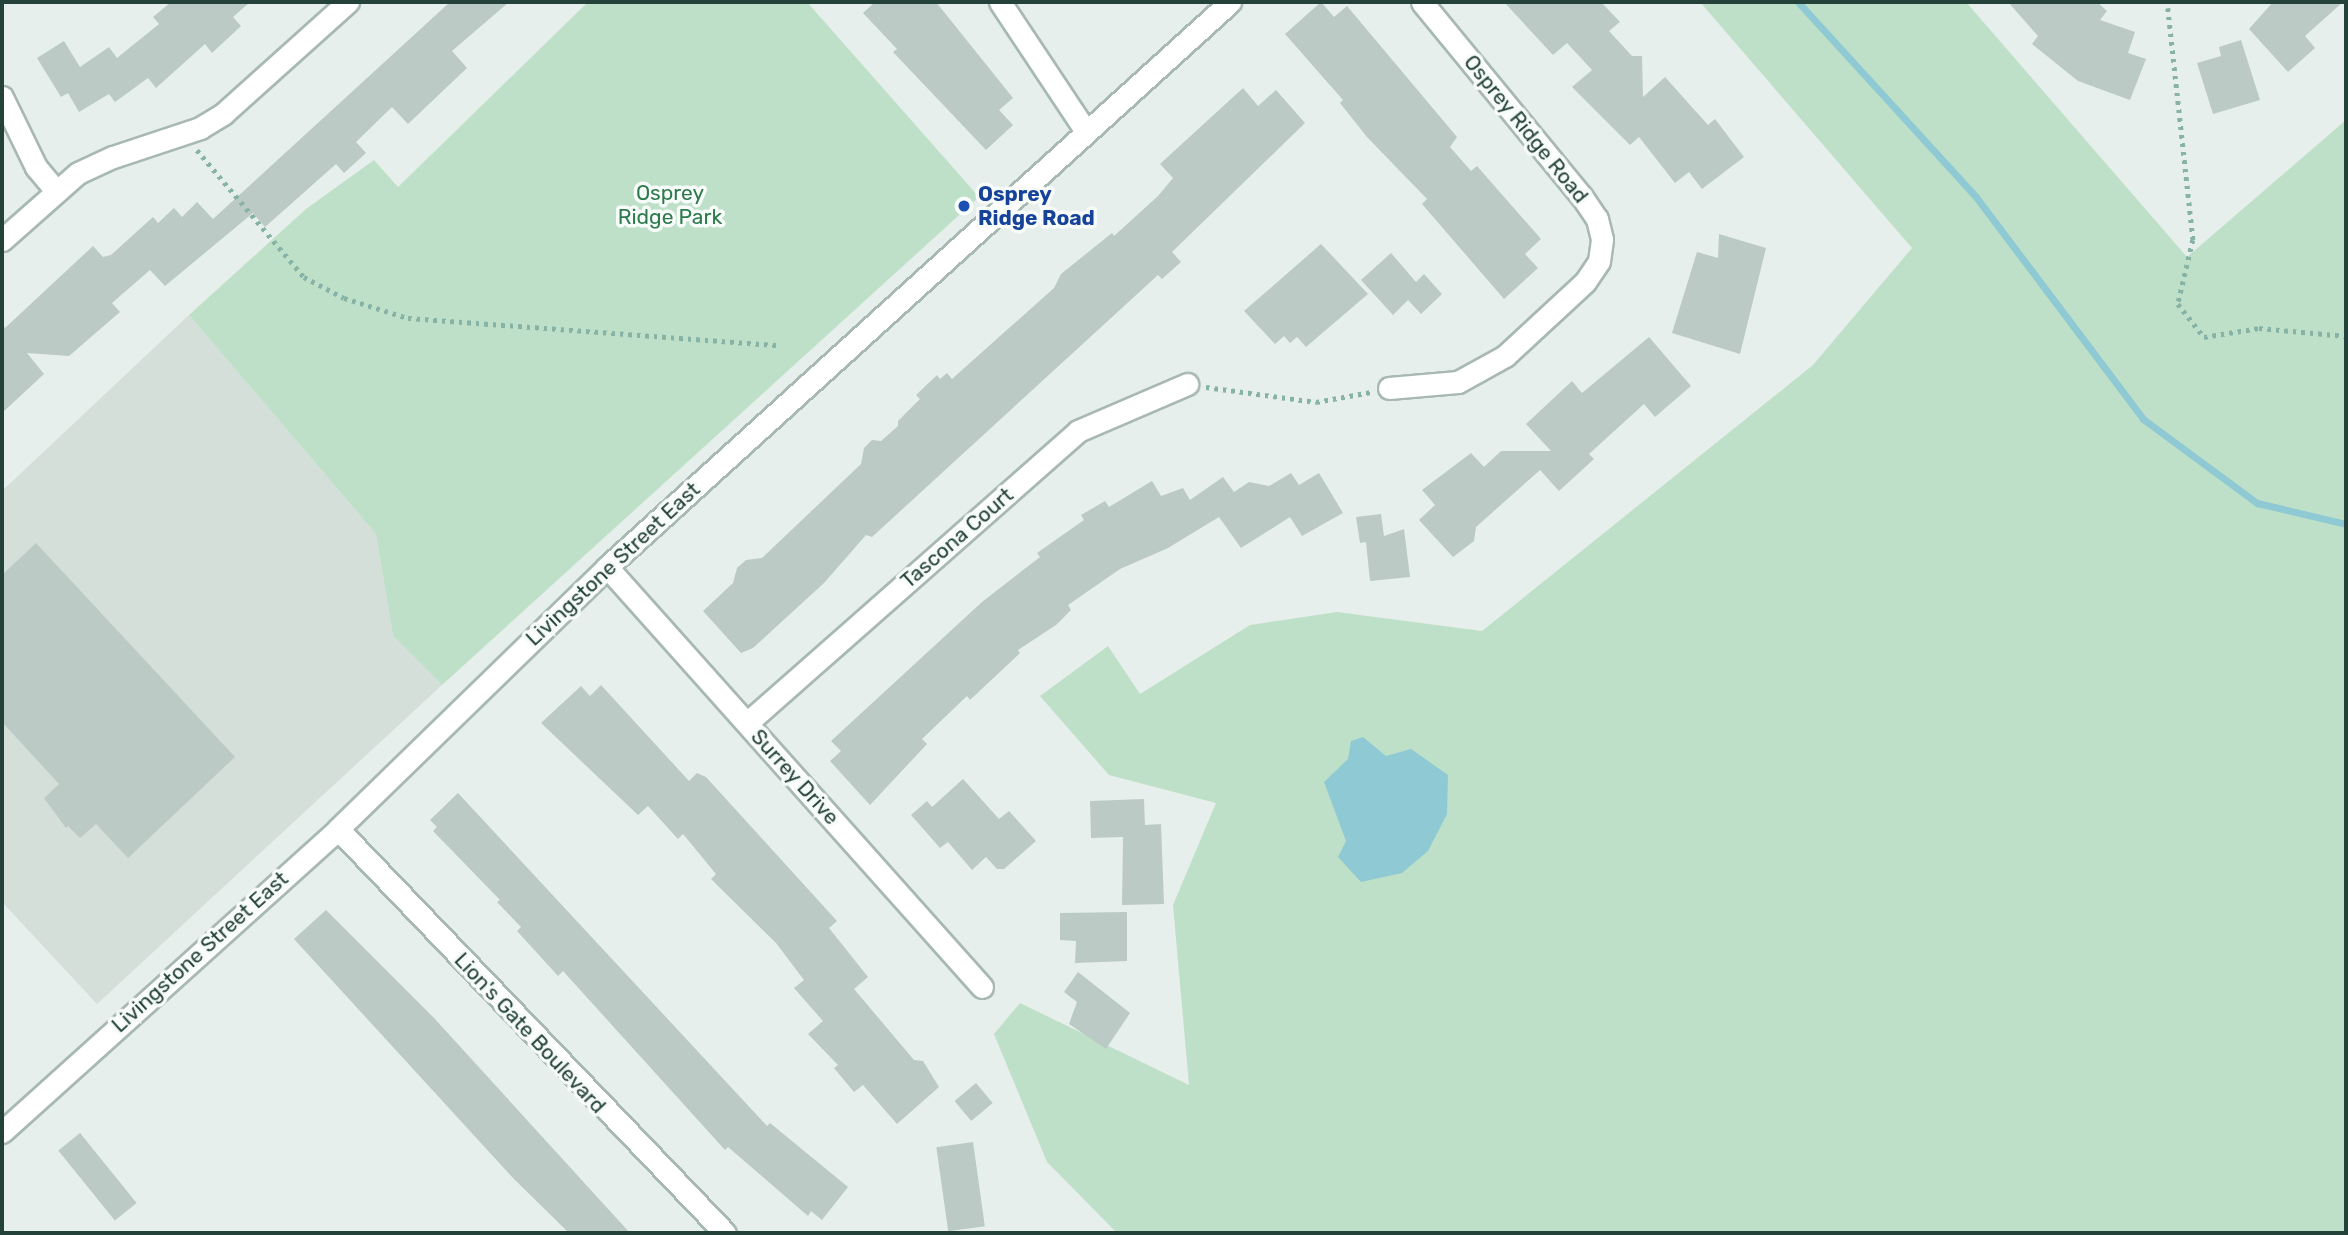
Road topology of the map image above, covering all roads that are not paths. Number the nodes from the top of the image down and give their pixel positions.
1 (348, 2) edge
2 (1000, 2) edge
3 (1230, 2) edge
4 (1422, 2) edge
5 (2, 97) edge
6 (1085, 130) junction
7 (55, 190) junction
8 (2, 240) edge
9 (1187, 384) road end
10 (1389, 388) road end
11 (607, 567) junction
12 (747, 723) junction
13 (338, 829) junction
14 (982, 987) dead end
15 (2, 1132) edge
16 (725, 1233) edge

1 - 7 street
2 - 6 street
3 - 6 street, Livingstone Street East
4 - 10 street, Osprey Ridge Road
5 - 7 street
6 - 11 street, Livingstone Street East
7 - 8 street
9 - 12 street, Tascona Court
11 - 12 street, Surrey Drive
11 - 13 street, Livingstone Street East
12 - 14 street, Surrey Drive
13 - 15 street, Livingstone Street East
13 - 16 street, Lion's Gate Boulevard

